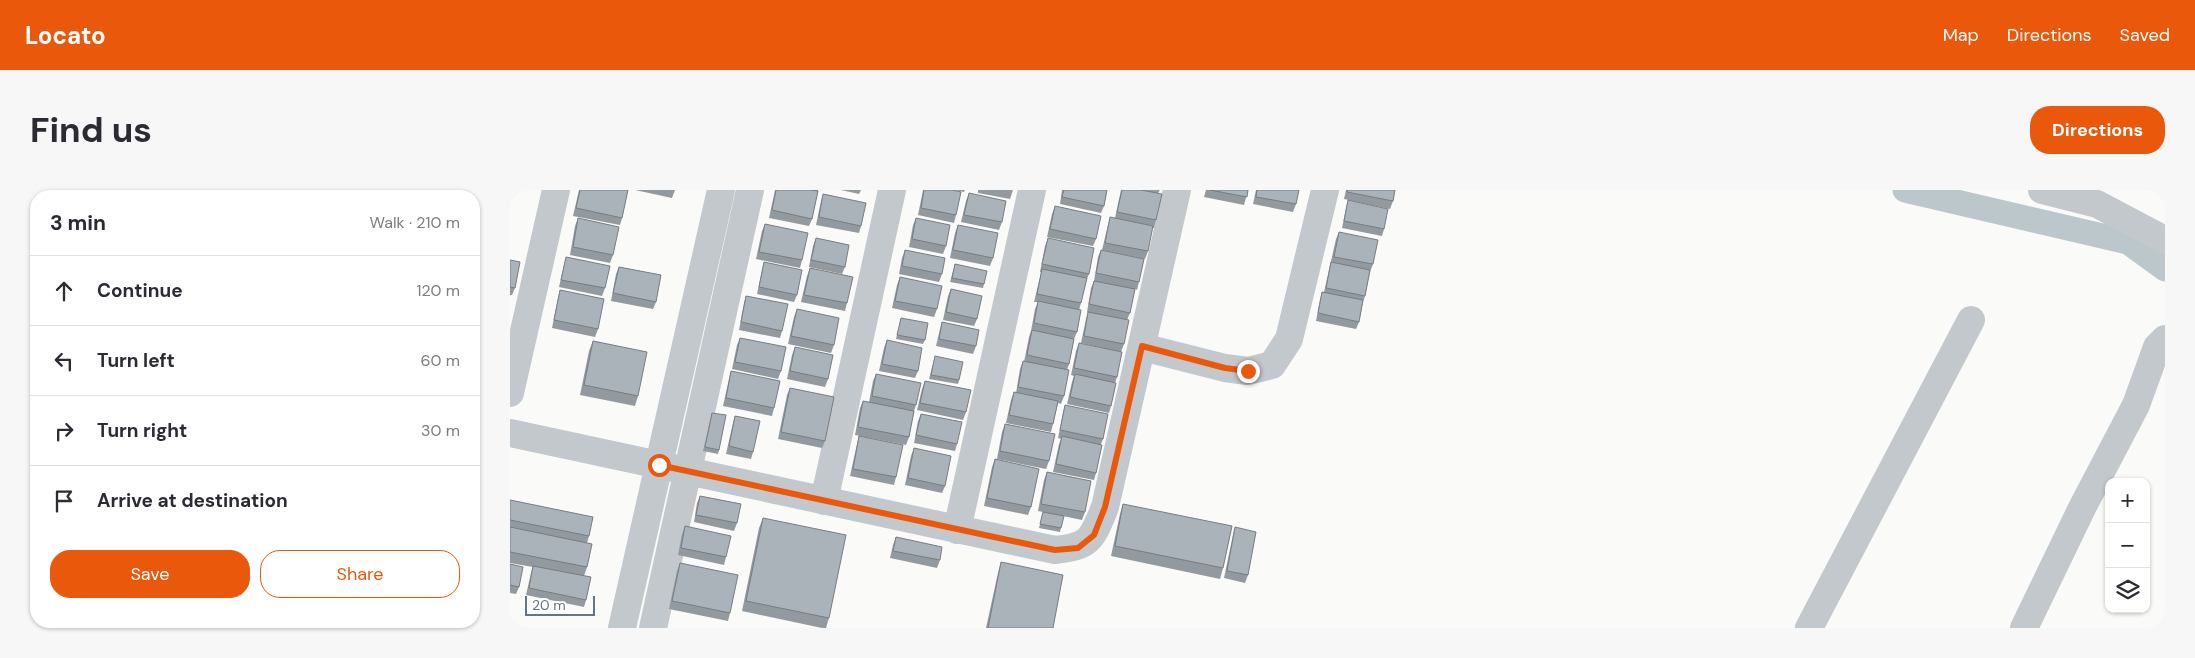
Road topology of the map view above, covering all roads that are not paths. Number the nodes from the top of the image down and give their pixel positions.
1 (556, 190) edge
2 (721, 190) edge
3 (750, 190) edge
4 (892, 190) edge
5 (1032, 190) edge
6 (1177, 190) edge
7 (1325, 190) edge
8 (2042, 190) edge
9 (2165, 240) edge
10 (1971, 320) dead end
11 (2165, 339) edge
12 (1142, 346) junction
13 (510, 393) edge
14 (510, 432) edge
15 (659, 465) junction
16 (688, 472) junction
17 (824, 501) junction
18 (957, 530) junction
19 (622, 628) edge
20 (653, 628) edge
21 (1809, 628) edge
22 (2024, 628) edge

1 - 13 street
2 - 15 street
3 - 16 street
4 - 17 street
5 - 18 street
6 - 12 street
7 - 12 street
8 - 9 street
10 - 21 street
11 - 22 street
12 - 18 street
14 - 15 street
15 - 16 street
15 - 19 street
16 - 17 street
16 - 20 street
17 - 18 street

